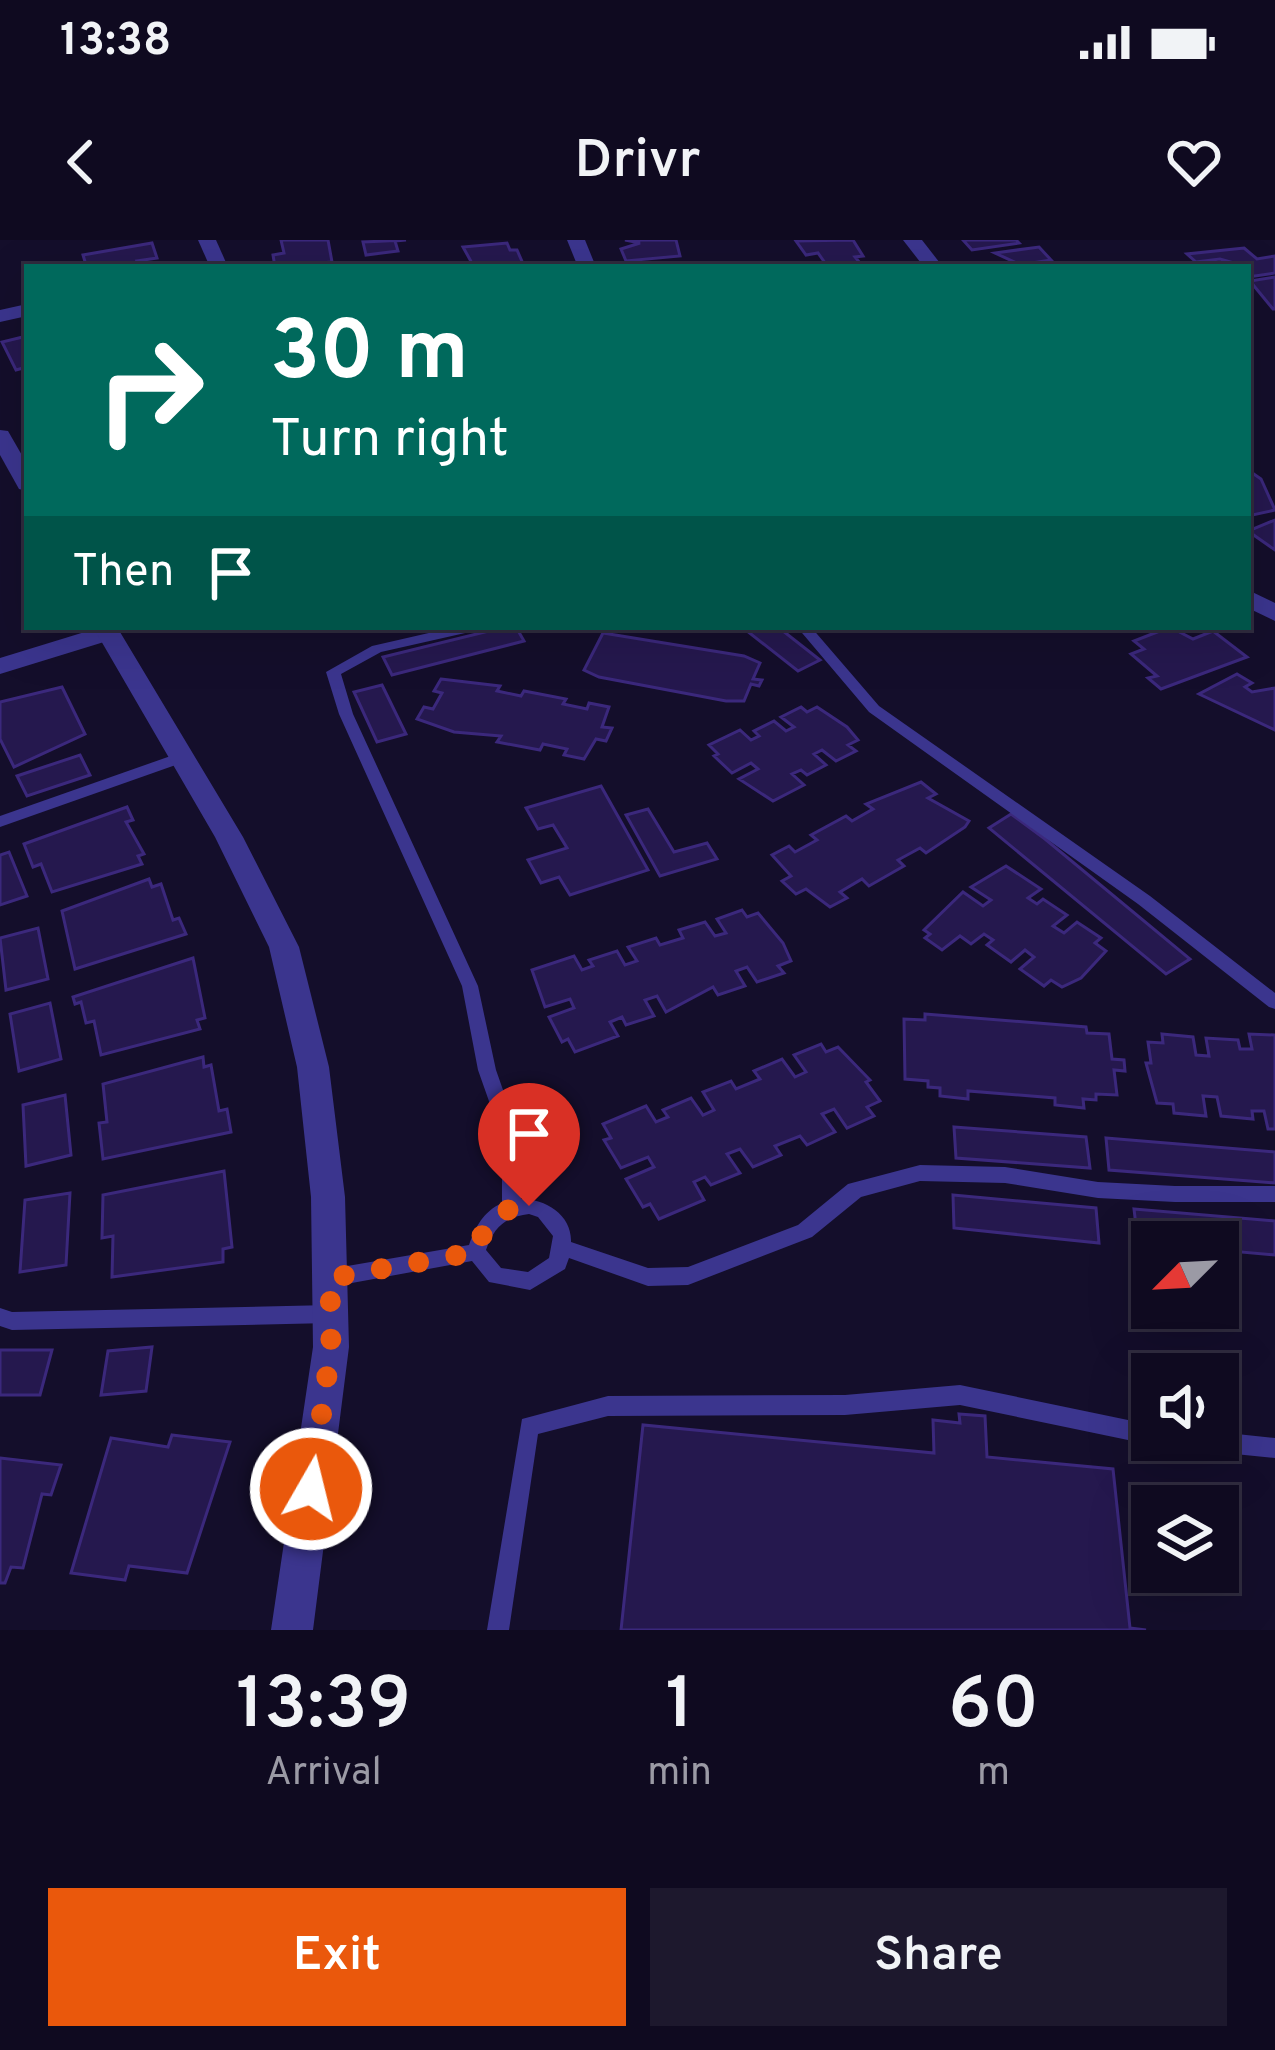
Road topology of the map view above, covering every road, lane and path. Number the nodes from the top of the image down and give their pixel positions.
1 (912, 240) edge
2 (932, 264) edge
3 (0, 436) edge
4 (24, 479) edge
5 (106, 630) edge
6 (461, 630) edge
7 (807, 630) edge
8 (0, 666) edge
9 (182, 757) junction
10 (0, 822) edge
11 (1275, 1002) edge
12 (1275, 1194) edge
13 (512, 1207) junction
14 (564, 1248) junction
15 (476, 1252) junction
16 (330, 1278) junction
17 (330, 1314) junction
18 (0, 1317) edge
19 (1131, 1431) edge
20 (1239, 1444) edge
21 (1275, 1448) edge
22 (292, 1630) edge
23 (498, 1630) edge

1 - 2 street
3 - 4 street
5 - 8 street
5 - 9 street
6 - 13 lane
7 - 11 lane
9 - 10 lane
9 - 16 street
12 - 14 lane
13 - 14 lane
13 - 15 lane
14 - 15 lane
15 - 16 lane
16 - 17 street
17 - 18 lane
17 - 22 street
19 - 23 lane
20 - 21 lane

